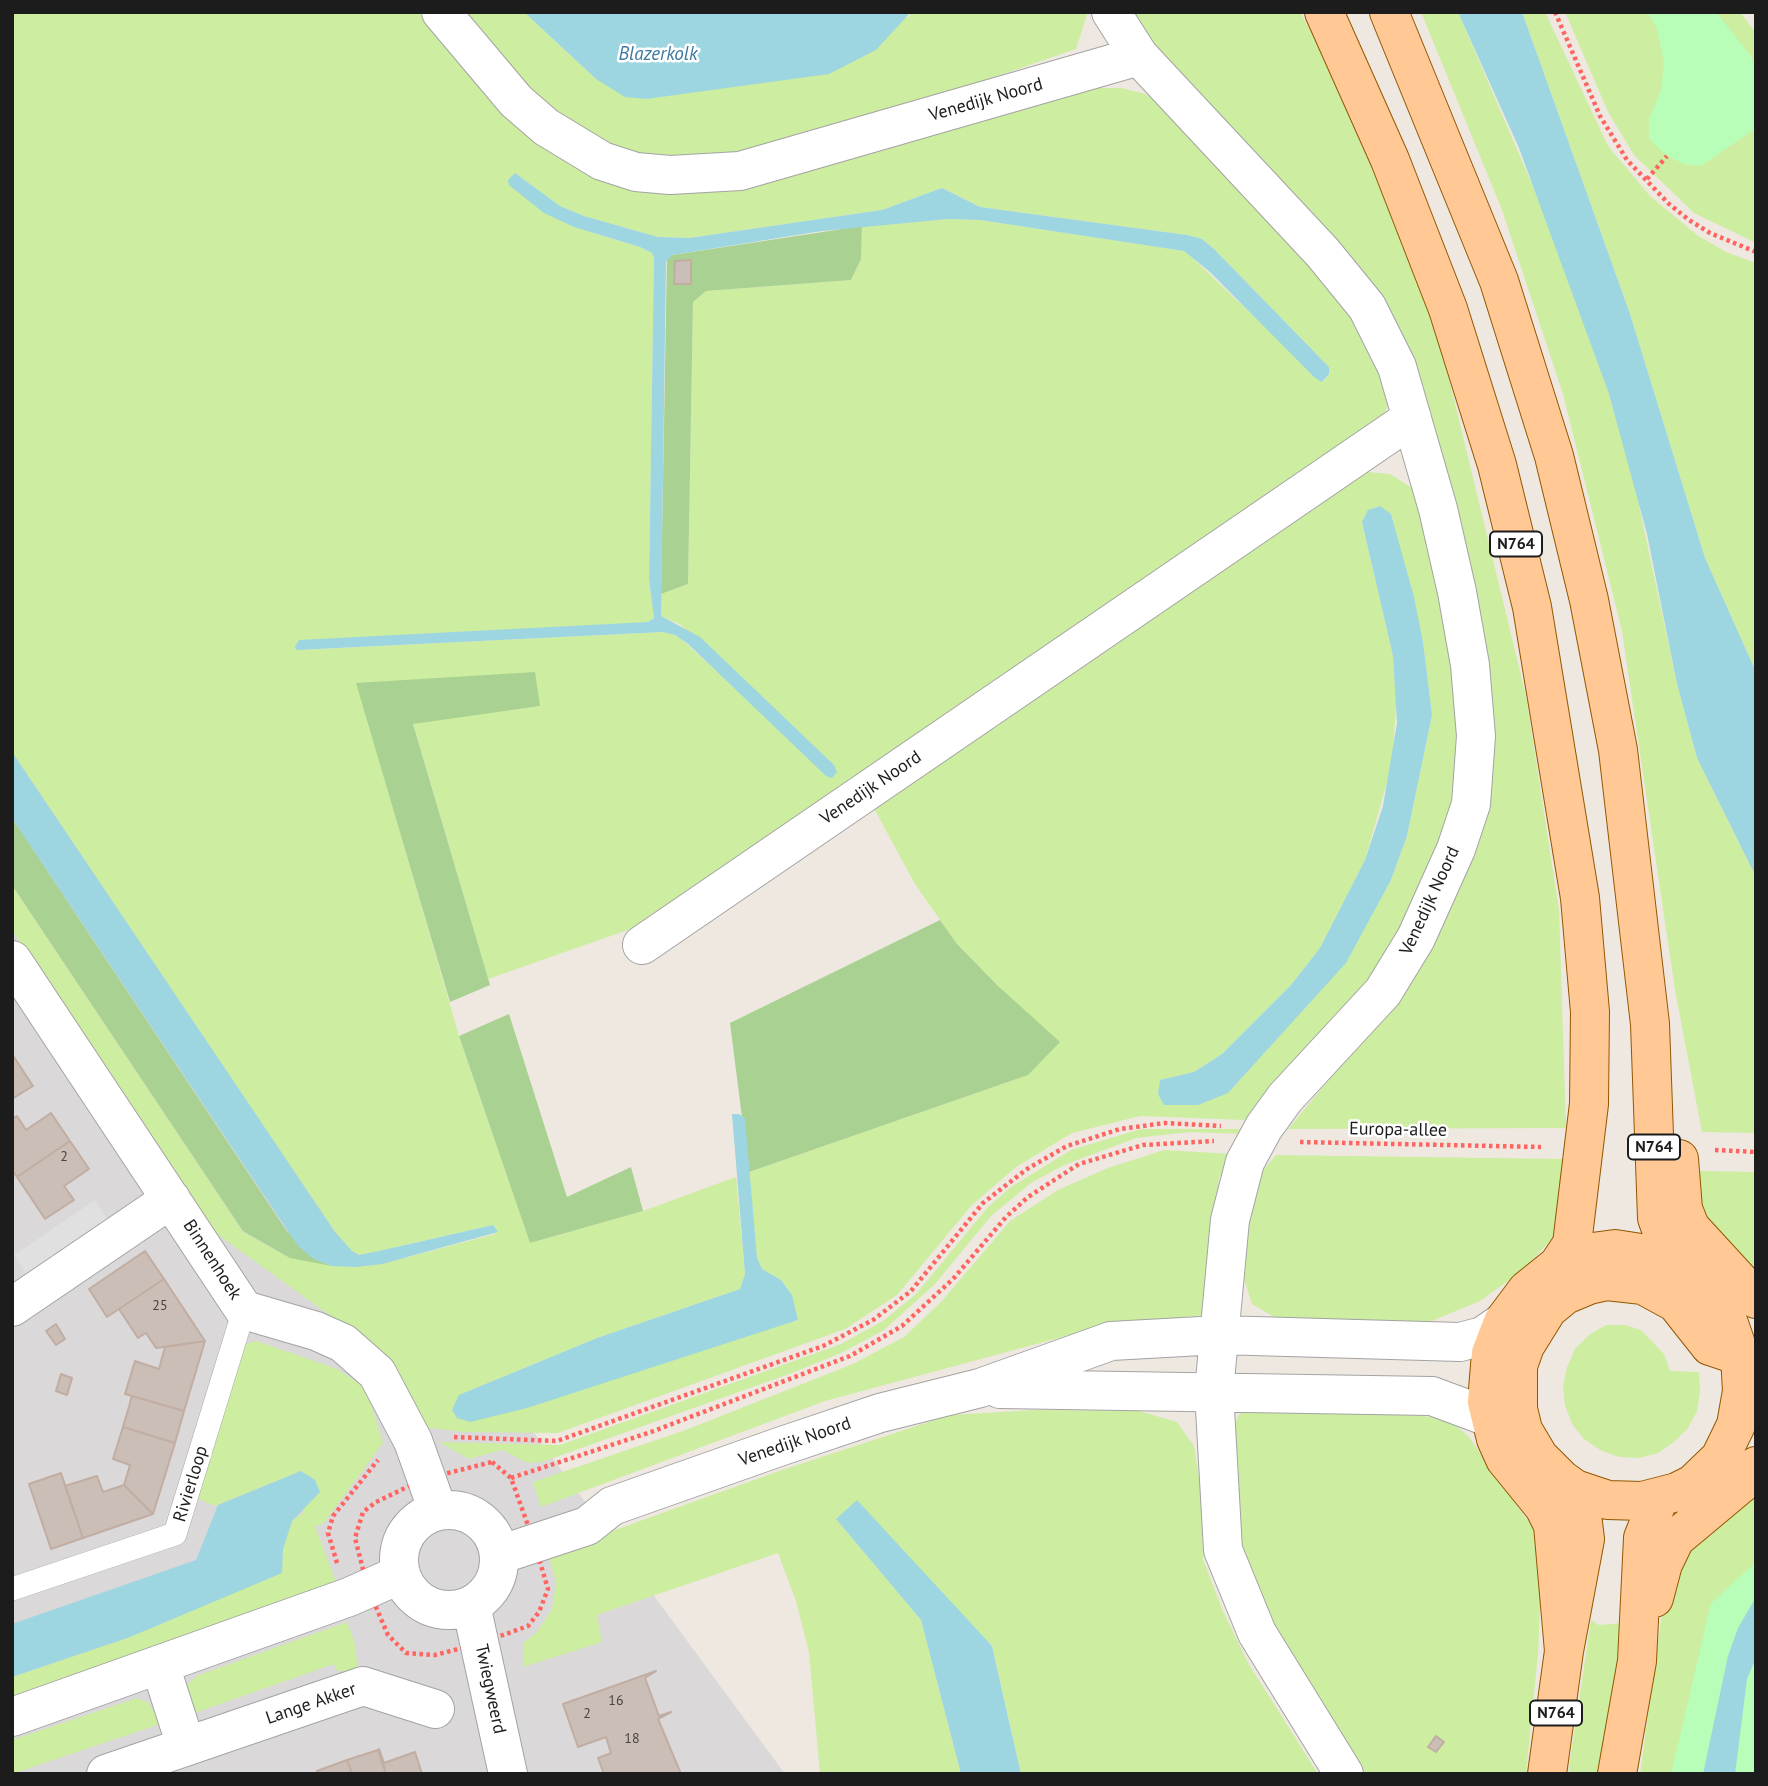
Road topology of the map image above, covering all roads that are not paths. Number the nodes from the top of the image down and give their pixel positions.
1 (441, 12) edge
2 (1111, 12) edge
3 (1324, 12) edge
4 (1389, 12) edge
5 (1139, 56) junction
6 (1412, 418) junction
7 (642, 945) dead end
8 (12, 960) edge
9 (1650, 1024) junction
10 (171, 1199) junction
11 (1582, 1266) junction
12 (1675, 1267) junction
13 (1756, 1299) edge
14 (12, 1307) edge
15 (244, 1310) junction
16 (1503, 1322) junction
17 (1219, 1335) junction
18 (1740, 1356) junction
19 (980, 1388) junction
20 (1214, 1391) junction
21 (1507, 1424) junction
22 (1756, 1466) edge
23 (1546, 1486) junction
24 (431, 1495) junction
25 (1659, 1498) junction
26 (513, 1538) junction
27 (373, 1587) junction
28 (12, 1589) edge
29 (471, 1605) junction
30 (1637, 1661) junction
31 (160, 1665) junction
32 (435, 1709) dead end
33 (12, 1717) edge
34 (187, 1746) junction
35 (106, 1774) edge
36 (508, 1774) edge
37 (1344, 1774) edge
38 (1547, 1774) edge
39 (1617, 1774) edge

1 - 5 street, Venedijk Noord
2 - 5 street
3 - 11 main road, N764
4 - 9 main road, N764
5 - 6 street, Venedijk Noord
6 - 7 street, Venedijk Noord
6 - 17 street, Venedijk Noord
8 - 10 street, Binnenhoek
9 - 12 main road, N764
9 - 13 main road
10 - 14 street
10 - 15 street, Binnenhoek
11 - 12 main road, N764
11 - 16 main road, N764
11 - 18 main road, N764
11 - 21 main road, N764
12 - 18 main road, N764
15 - 24 street, Binnenhoek
15 - 28 lane, Rivierloop
16 - 17 street, Venedijk Noord
16 - 21 main road, N764
17 - 19 street, Venedijk Noord
17 - 20 street, Venedijk Noord
18 - 25 main road, N764
19 - 20 street, Venedijk Noord
19 - 26 street, Venedijk Noord
20 - 21 street, Venedijk Noord
20 - 37 street
21 - 23 main road, N764
22 - 30 main road
23 - 25 main road, N764
23 - 38 main road, N764
24 - 26 street
24 - 27 street
25 - 30 main road
26 - 29 street
27 - 29 street
27 - 31 street
29 - 36 street, Twiegweerd
30 - 39 main road
31 - 33 street
31 - 34 street
32 - 34 street, Lange Akker
34 - 35 street, Lange Akker

